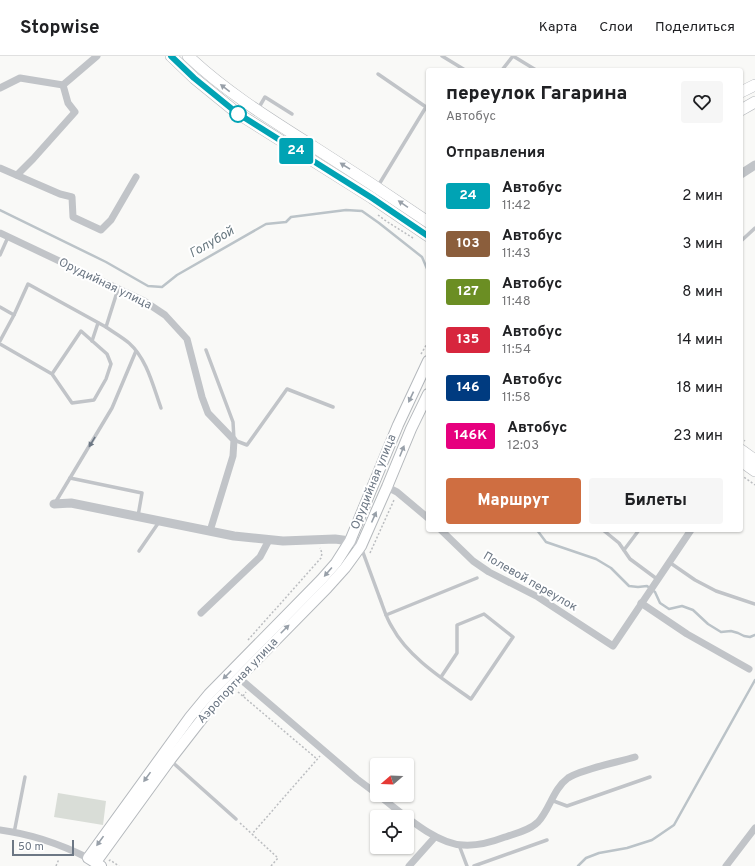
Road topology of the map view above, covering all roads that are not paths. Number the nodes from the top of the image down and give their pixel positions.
1 (96, 56) edge
2 (172, 56) edge
3 (188, 56) edge
4 (442, 56) edge
5 (513, 56) edge
6 (462, 68) edge
7 (504, 68) edge
8 (533, 68) edge
9 (378, 74) dead end
10 (63, 85) junction
11 (755, 85) edge
12 (0, 88) edge
13 (743, 91) edge
14 (755, 102) edge
15 (743, 109) edge
16 (257, 111) junction
17 (292, 114) dead end
18 (755, 165) edge
19 (0, 168) edge
20 (743, 173) edge
21 (17, 175) junction
22 (136, 177) dead end
23 (378, 187) junction
24 (426, 221) edge
25 (755, 228) edge
26 (0, 233) edge
27 (426, 235) edge
28 (8, 237) junction
29 (743, 239) edge
30 (0, 255) edge
31 (118, 289) junction
32 (0, 307) edge
33 (14, 315) junction
34 (98, 323) junction
35 (106, 327) junction
36 (92, 341) junction
37 (0, 342) edge
38 (206, 350) dead end
39 (136, 351) junction
40 (426, 365) edge
41 (52, 374) junction
42 (426, 398) edge
43 (333, 407) dead end
44 (161, 408) dead end
45 (234, 440) junction
46 (743, 451) edge
47 (755, 460) edge
48 (743, 462) edge
49 (755, 471) edge
50 (70, 478) junction
51 (388, 487) junction
52 (54, 504) joint
53 (426, 516) edge
54 (138, 517) junction
55 (159, 521) junction
56 (210, 531) junction
57 (443, 532) edge
58 (605, 532) edge
59 (638, 532) edge
60 (690, 532) edge
61 (269, 540) junction
62 (350, 541) junction
63 (361, 546) junction
64 (624, 550) junction
65 (140, 551) dead end
66 (669, 562) junction
67 (478, 578) dead end
68 (656, 580) junction
69 (641, 603) junction
70 (755, 604) edge
71 (200, 613) dead end
72 (386, 615) junction
73 (749, 669) dead end
74 (238, 677) junction
75 (440, 677) junction
76 (635, 757) dead end
77 (170, 760) junction
78 (25, 777) dead end
79 (650, 777) dead end
80 (370, 788) edge
81 (552, 800) junction
82 (389, 802) edge
83 (236, 819) road end
84 (755, 828) edge
85 (0, 830) edge
86 (14, 832) junction
87 (435, 837) junction
88 (547, 840) dead end
89 (459, 845) junction
90 (95, 862) edge
91 (409, 866) edge
92 (467, 866) edge
93 (474, 866) edge
94 (726, 866) edge

1 - 10 street
2 - 27 main road
16 -> 3 main road
4 - 6 lane
5 - 7 lane
5 - 8 lane
9 - 23 lane
10 - 12 street
10 - 21 street
11 - 13 main road
14 - 15 main road
16 - 17 lane
23 -> 16 main road
18 - 20 street
19 - 21 street
21 - 22 street
24 -> 23 main road
25 - 29 lane
26 - 28 street, Орудийная улица
28 - 30 lane
28 - 31 street, Орудийная улица
31 - 35 lane
31 - 45 street, Орудийная улица
32 - 33 lane
33 - 34 lane
33 - 37 lane
34 - 35 lane
34 - 36 lane
35 - 39 lane
36 - 41 lane
36 - 41 lane
37 - 41 lane
38 - 45 lane
39 - 44 lane
39 -> 50 lane
40 -> 62 main road, Орудийная улица
51 -> 42 main road, Орудийная улица
43 - 45 lane
45 - 56 street
46 - 47 main road
48 - 49 main road
50 - 52 lane
50 - 54 lane
51 - 53 street
63 -> 51 main road, Орудийная улица
52 - 54 street, Орудийная улица
54 - 55 street, Орудийная улица
55 - 56 street, Орудийная улица
55 - 65 lane
56 - 61 street, Орудийная улица
57 - 69 street, Полевой переулок
58 - 64 lane
59 - 64 lane
60 - 66 street
61 - 62 street, Орудийная улица
61 - 71 street
62 - 63 street
62 -> 90 main road, Аэропортная улица
63 - 72 lane
74 -> 63 main road, Аэропортная улица
64 - 68 lane
66 - 68 street
66 - 70 lane
67 - 72 lane
68 - 69 street
69 - 73 street
72 - 75 lane
74 - 77 main road, Аэропортная улица
74 - 80 street
75 - 75 lane
76 - 81 street
77 - 83 lane
77 - 90 main road, Аэропортная улица
78 - 86 lane
79 - 81 lane
81 - 89 street
82 - 87 street
84 - 94 street
85 - 86 street
86 - 90 street
87 - 89 street
87 - 91 street
88 - 93 lane
89 - 92 lane

